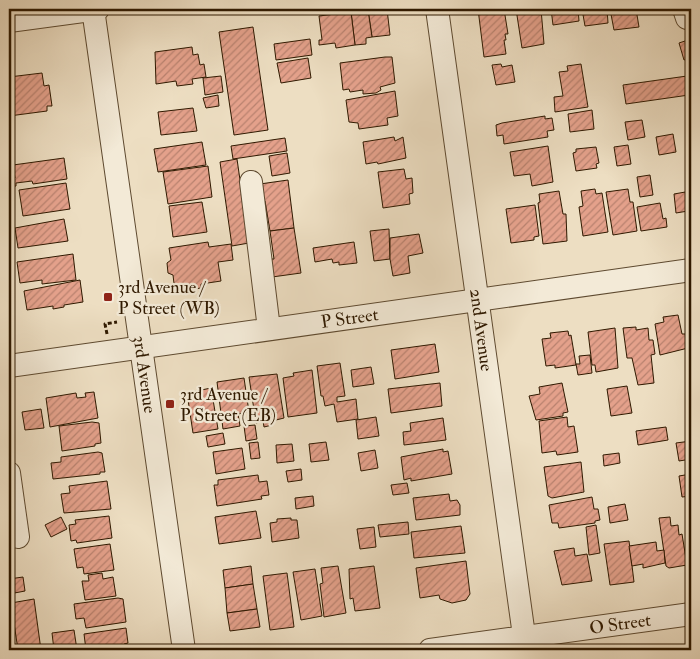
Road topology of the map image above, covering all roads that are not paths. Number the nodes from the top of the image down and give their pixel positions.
1 (93, 9) edge
2 (98, 9) edge
3 (436, 9) edge
4 (9, 21) edge
5 (251, 182) dead end
6 (691, 270) edge
7 (478, 301) junction
8 (269, 329) junction
9 (142, 348) junction
10 (9, 366) edge
11 (9, 473) edge
12 (18, 537) dead end
13 (691, 614) edge
14 (525, 643) edge
15 (184, 650) edge
16 (430, 650) edge

1 - 2 street
1 - 4 street
1 - 9 street, 3rd Avenue
3 - 7 street, 2nd Avenue
5 - 8 street
6 - 7 street, P Street
7 - 8 street, P Street
7 - 14 street, 2nd Avenue
8 - 9 street, P Street
9 - 10 street, P Street
9 - 15 street, 3rd Avenue
11 - 12 street
13 - 14 street, O Street
14 - 16 street, O Street

